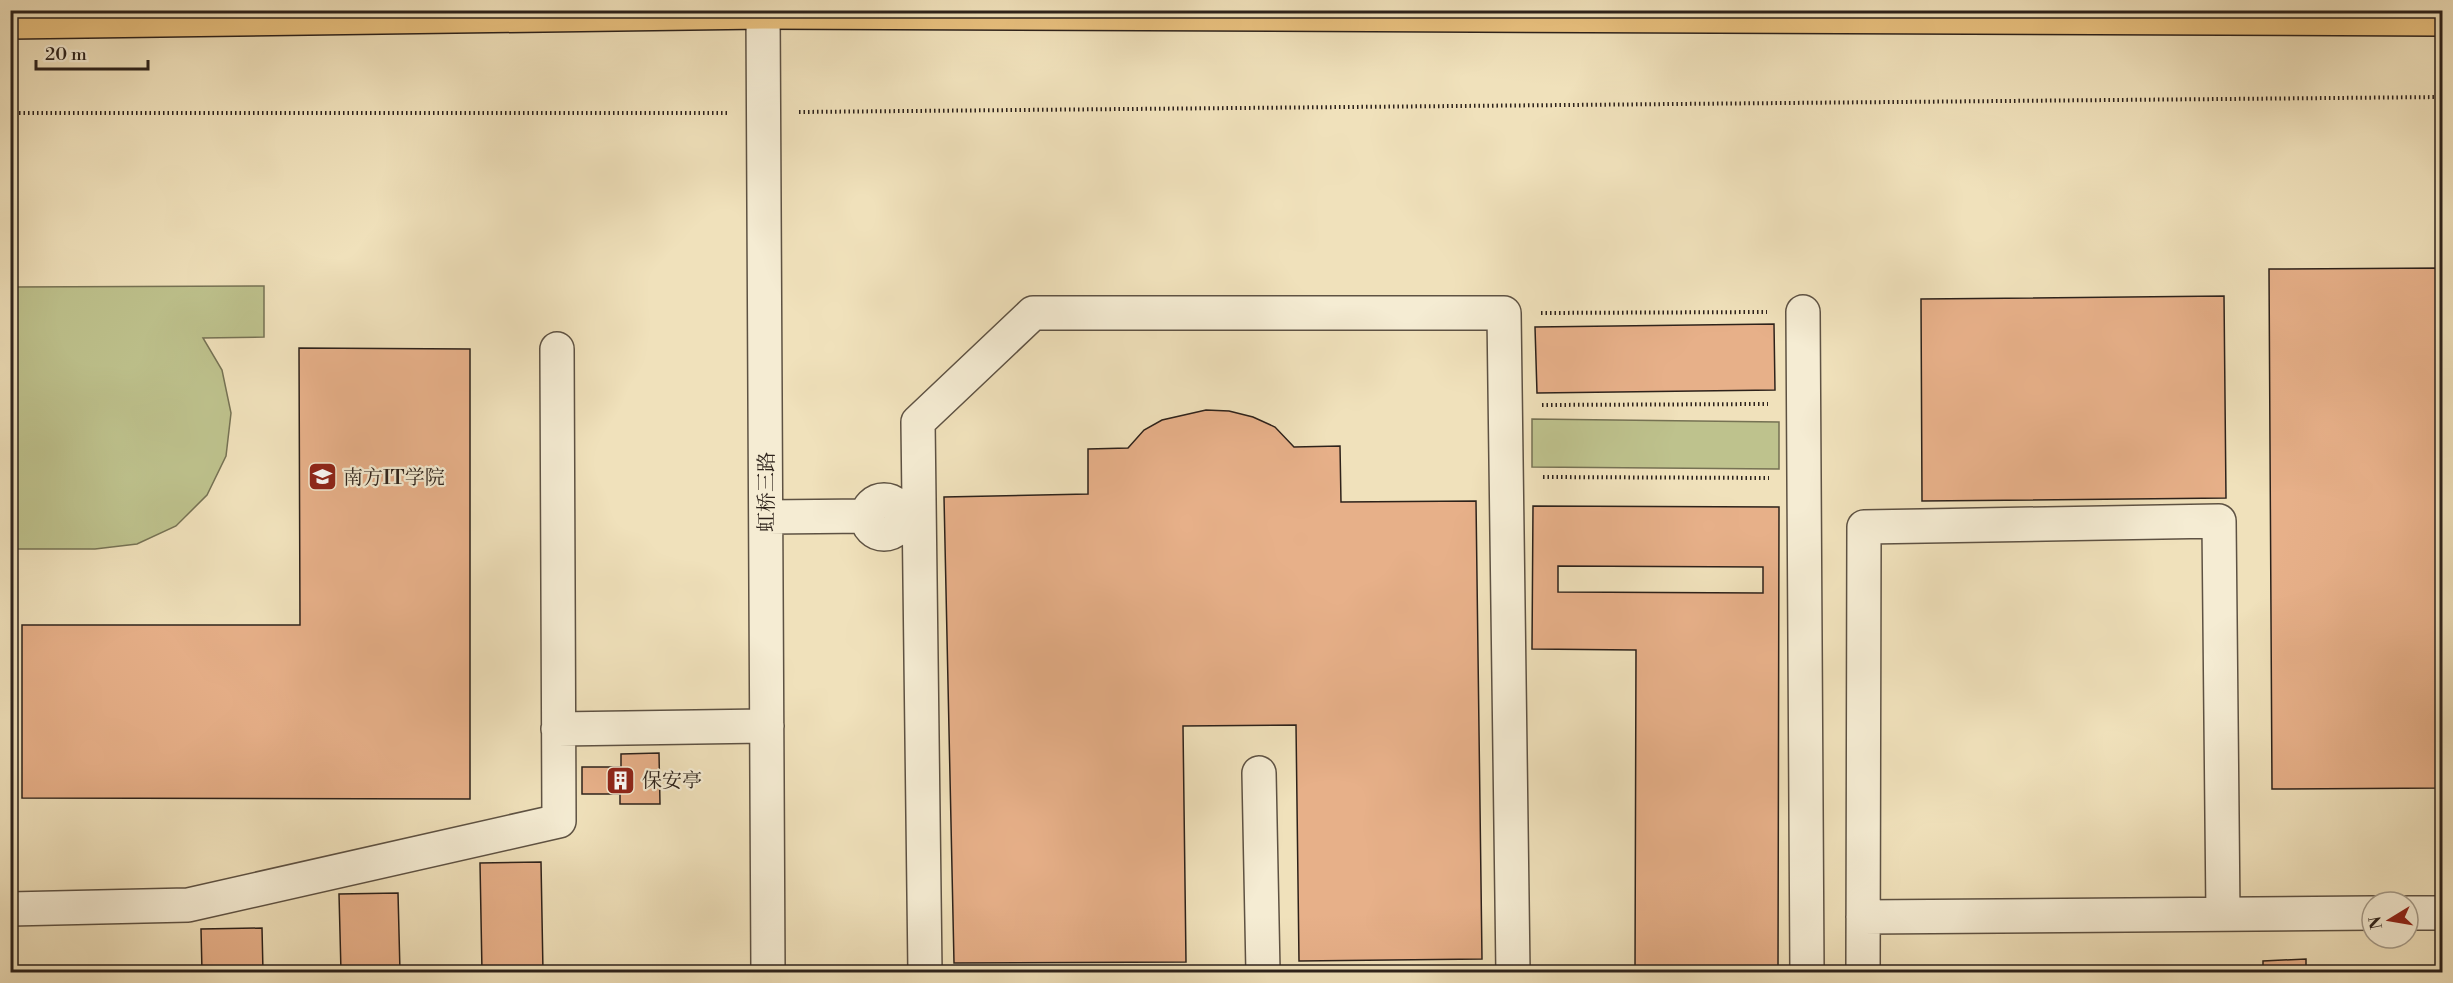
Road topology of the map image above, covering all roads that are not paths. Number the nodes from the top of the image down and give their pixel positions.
1 (763, 12) junction
2 (2442, 19) edge
3 (10, 22) edge
4 (1803, 312) road end
5 (557, 349) dead end
6 (910, 516) junction
7 (766, 517) junction
8 (767, 726) junction
9 (558, 729) junction
10 (1259, 772) dead end
11 (10, 909) edge
12 (2442, 912) edge
13 (2360, 913) edge
14 (2420, 913) edge
15 (2223, 914) junction
16 (1863, 917) junction
17 (768, 972) edge
18 (925, 972) edge
19 (1263, 972) edge
20 (1513, 972) edge
21 (1807, 972) edge
22 (1863, 972) edge

1 - 2 main road
1 - 3 main road
1 - 7 street, 虹桥三路
4 - 21 street
5 - 9 street
6 - 7 street
6 - 18 street
6 - 20 street
7 - 8 street, 虹桥三路
8 - 9 street
8 - 17 street, 虹桥三路
9 - 11 street
10 - 19 street
12 - 14 street
13 - 15 street
15 - 16 street
15 - 16 street
16 - 22 street

